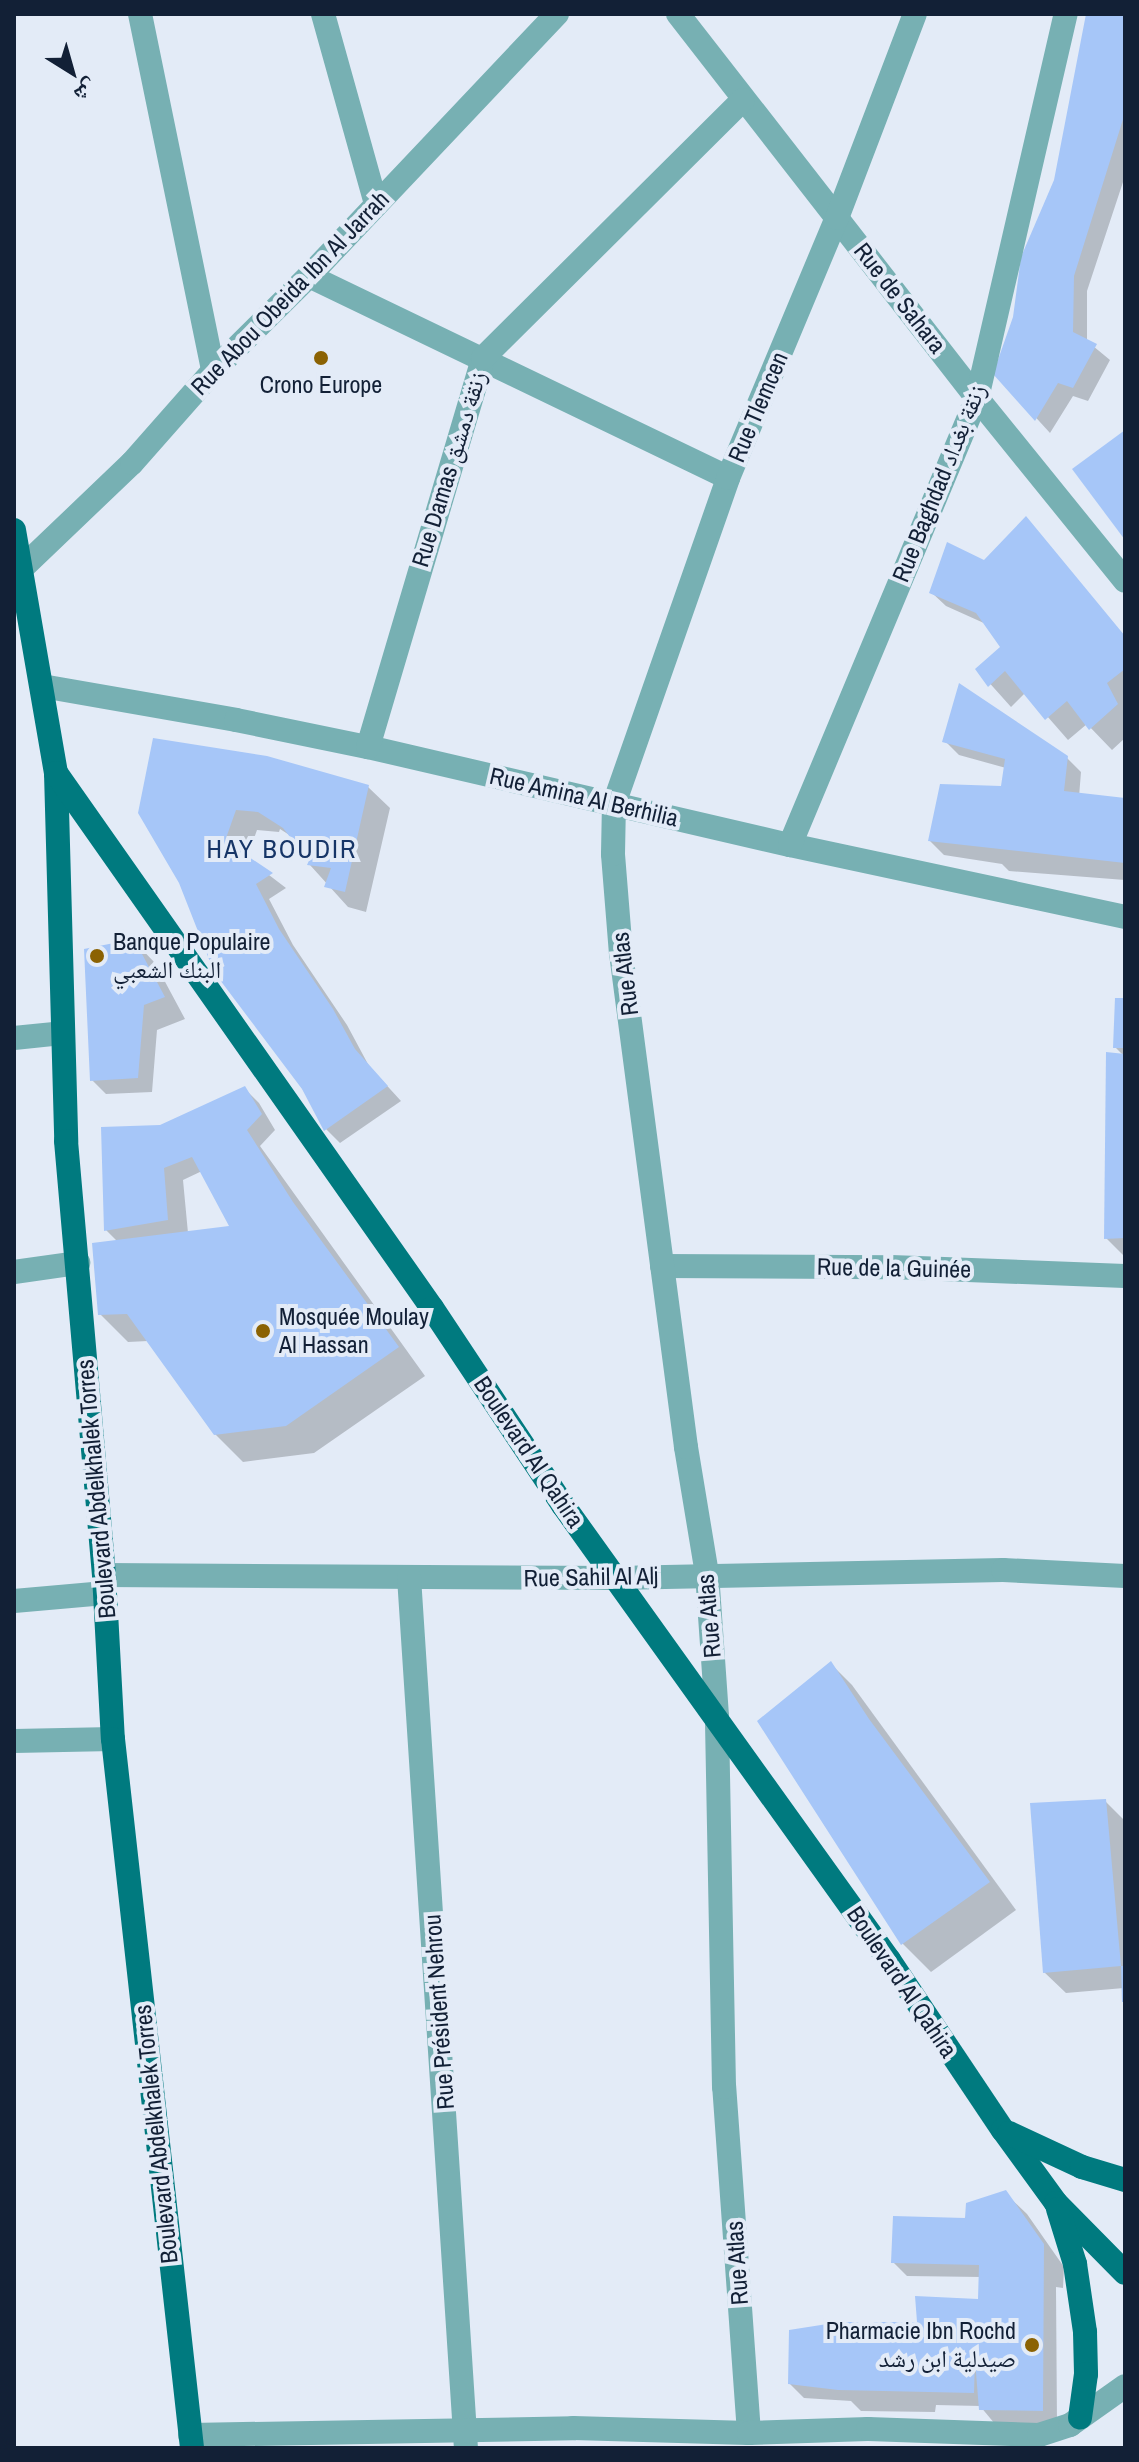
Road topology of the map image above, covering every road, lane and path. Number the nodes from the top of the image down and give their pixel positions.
1 (140, 14) edge
2 (323, 14) edge
3 (557, 14) edge
4 (678, 14) edge
5 (915, 14) edge
6 (1066, 14) edge
7 (743, 100) junction
8 (376, 204) junction
9 (837, 218) junction
10 (309, 276) junction
11 (483, 358) junction
12 (213, 371) junction
13 (977, 398) junction
14 (728, 478) junction
15 (14, 530) edge
16 (21, 569) junction
17 (1125, 581) edge
18 (23, 635) edge
19 (42, 686) junction
20 (368, 747) junction
21 (56, 773) junction
22 (614, 804) junction
23 (790, 845) junction
24 (1125, 917) edge
25 (62, 1033) junction
26 (14, 1038) edge
27 (78, 1263) junction
28 (662, 1266) junction
29 (14, 1272) edge
30 (1125, 1276) edge
31 (707, 1574) junction
32 (1125, 1576) edge
33 (409, 1577) junction
34 (616, 1578) junction
35 (104, 1584) junction
36 (14, 1601) edge
37 (717, 1716) junction
38 (113, 1739) junction
39 (14, 1741) edge
40 (1003, 2130) junction
41 (1125, 2180) edge
42 (1056, 2203) junction
43 (1125, 2273) edge
44 (1125, 2386) edge
45 (1080, 2418) junction
46 (752, 2438) edge
47 (465, 2439) edge
48 (191, 2442) edge

1 - 12 street
2 - 8 street
3 - 8 street, Rue Abou Obeida Ibn Al Jarrah
4 - 7 street, Rue de Sahara
5 - 9 street, Rue Tlemcen
6 - 13 street, Rue Baghdad زنقة بغداد
7 - 9 street, Rue de Sahara
7 - 11 street, Rue Damas زنقة دمشق
8 - 10 street, Rue Abou Obeida Ibn Al Jarrah
9 - 13 street, Rue de Sahara
9 - 14 street, Rue Tlemcen
10 - 11 street
10 - 12 street, Rue Abou Obeida Ibn Al Jarrah
11 - 14 street
11 - 20 street, Rue Damas زنقة دمشق
12 - 16 street, Rue Abou Obeida Ibn Al Jarrah
13 - 17 street, Rue de Sahara
13 - 23 street, Rue Baghdad زنقة بغداد
14 - 22 street, Rue Tlemcen
15 - 16 main road, Boulevard Abdelkhalek Torres
16 - 18 main road, Boulevard Abdelkhalek Torres
18 - 19 main road, Boulevard Abdelkhalek Torres
19 - 20 street, Rue Amina Al Berhilia
19 - 21 main road, Boulevard Abdelkhalek Torres
20 - 22 street, Rue Amina Al Berhilia
21 - 25 main road, Boulevard Abdelkhalek Torres
21 - 34 main road, Boulevard Al Qahira
22 - 23 street, Rue Amina Al Berhilia
22 - 28 street, Rue Atlas
23 - 24 street, Rue Amina Al Berhilia
25 - 26 street
25 - 27 main road, Boulevard Abdelkhalek Torres
27 - 29 street
27 - 35 main road, Boulevard Abdelkhalek Torres
28 - 30 street, Rue de la Guinée
28 - 31 street, Rue Atlas
31 - 32 street, Rue Sahil Al Alj
31 - 34 street, Rue Sahil Al Alj
31 - 37 street, Rue Atlas
33 - 34 street, Rue Sahil Al Alj
33 - 35 street, Rue Sahil Al Alj
33 - 47 street, Rue Président Nehrou
34 - 37 main road, Boulevard Al Qahira
35 - 36 street, Rue Sahil Al Alj
35 - 38 main road, Boulevard Abdelkhalek Torres
37 - 40 main road, Boulevard Al Qahira
37 - 46 street, Rue Atlas
38 - 39 street
38 - 48 main road, Boulevard Abdelkhalek Torres
40 - 41 main road
40 - 42 main road, Boulevard Al Qahira
42 - 43 main road, Boulevard Al Qahira
42 - 45 main road
44 - 45 street
45 - 46 street
46 - 47 street
47 - 48 street

